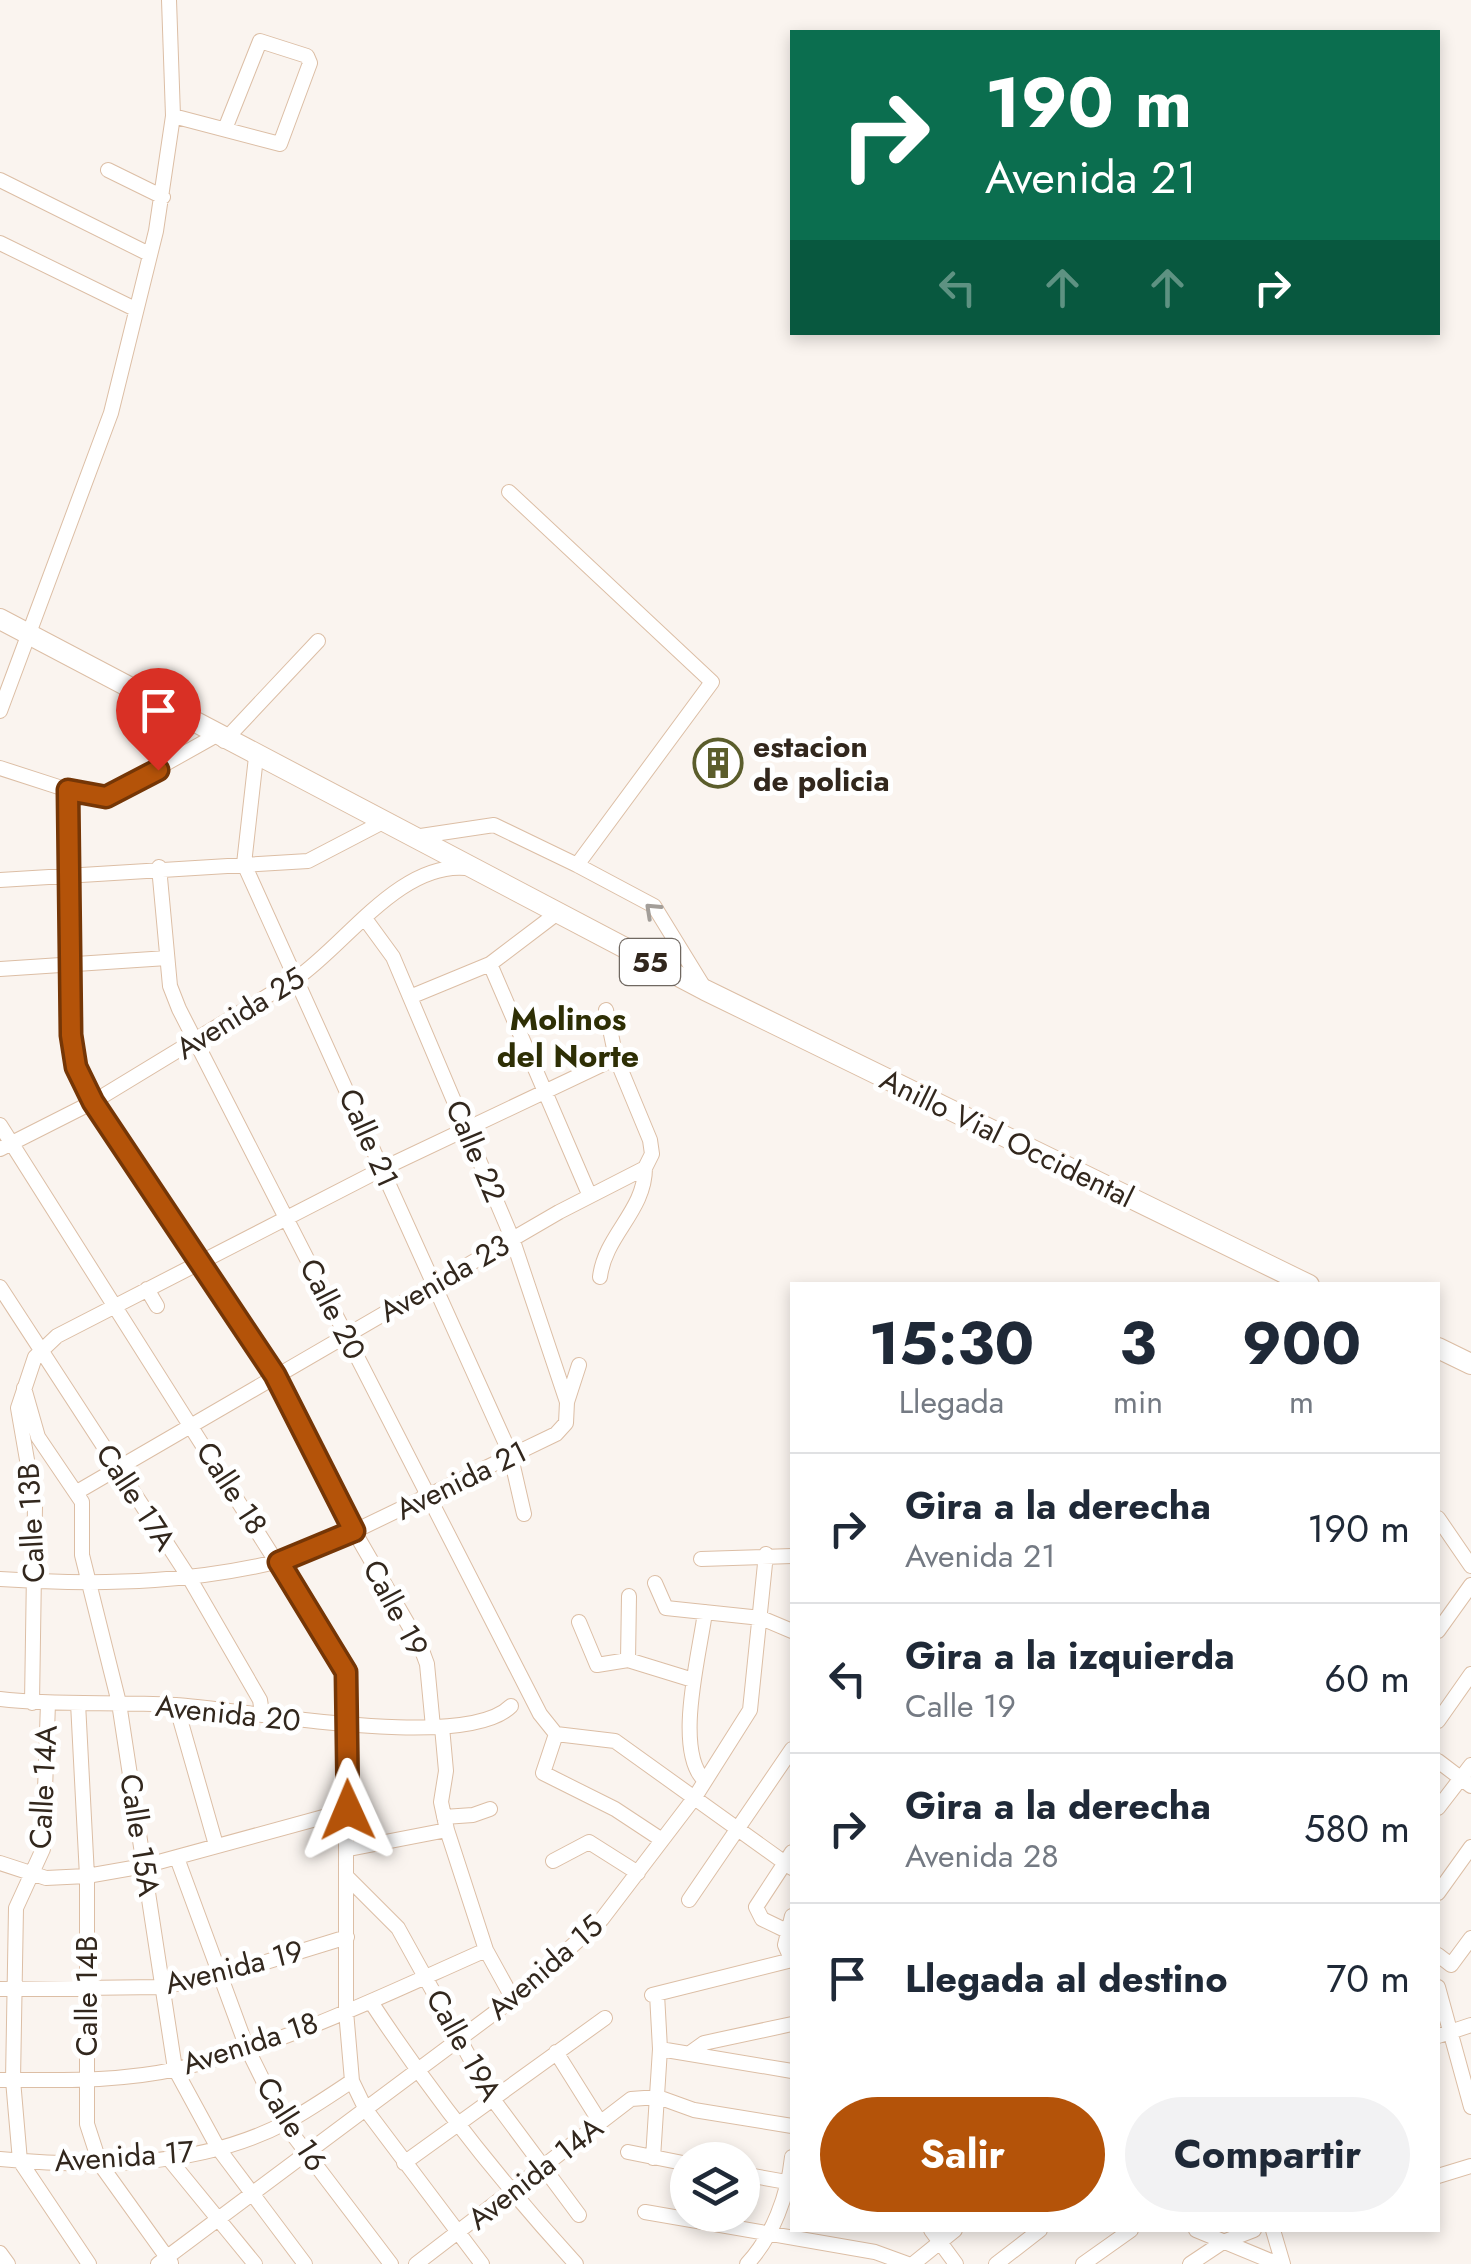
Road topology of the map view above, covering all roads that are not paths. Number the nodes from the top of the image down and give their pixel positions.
1 (169, 0) edge
2 (174, 116) junction
3 (226, 129) junction
4 (108, 170) dead end
5 (0, 180) edge
6 (163, 197) junction
7 (0, 243) edge
8 (149, 254) junction
9 (135, 309) junction
10 (510, 492) dead end
11 (0, 619) edge
12 (29, 634) junction
13 (318, 641) dead end
14 (0, 711) edge
15 (220, 738) junction
16 (256, 757) junction
17 (0, 768) edge
18 (68, 790) junction
19 (381, 823) junction
20 (410, 838) junction
21 (244, 864) junction
22 (577, 865) junction
23 (159, 868) junction
24 (467, 868) junction
25 (69, 878) junction
26 (0, 880) edge
27 (556, 914) junction
28 (366, 920) junction
29 (166, 958) junction
30 (490, 964) junction
31 (71, 965) junction
32 (0, 970) edge
33 (297, 978) junction
34 (706, 990) junction
35 (410, 997) junction
36 (606, 1010) dead end
37 (196, 1041) junction
38 (616, 1058) junction
39 (544, 1092) junction
40 (93, 1102) junction
41 (0, 1124) edge
42 (468, 1131) junction
43 (4, 1147) edge
44 (648, 1161) junction
45 (384, 1168) junction
46 (589, 1194) junction
47 (286, 1217) junction
48 (512, 1238) junction
49 (199, 1260) junction
50 (600, 1277) dead end
51 (1303, 1282) edge
52 (431, 1284) junction
53 (0, 1287) edge
54 (147, 1289) junction
55 (114, 1305) junction
56 (157, 1306) dead end
57 (347, 1335) junction
58 (1440, 1349) edge
59 (41, 1350) junction
60 (1471, 1364) edge
61 (578, 1365) dead end
62 (275, 1375) junction
63 (23, 1388) junction
64 (567, 1402) junction
65 (0, 1408) edge
66 (18, 1408) junction
67 (566, 1423) joint
68 (191, 1426) junction
69 (510, 1453) junction
70 (118, 1471) junction
71 (77, 1492) junction
72 (430, 1496) junction
73 (524, 1514) dead end
74 (1440, 1521) edge
75 (354, 1531) junction
76 (766, 1554) junction
77 (790, 1556) edge
78 (702, 1559) dead end
79 (279, 1562) junction
80 (1471, 1566) edge
81 (0, 1579) edge
82 (190, 1579) junction
83 (36, 1582) junction
84 (90, 1583) junction
85 (656, 1583) dead end
86 (1469, 1591) edge
87 (629, 1596) dead end
88 (705, 1612) junction
89 (760, 1618) junction
90 (580, 1622) dead end
91 (1440, 1629) edge
92 (790, 1630) edge
93 (628, 1660) junction
94 (1471, 1674) edge
95 (693, 1680) junction
96 (0, 1699) edge
97 (40, 1703) junction
98 (78, 1703) junction
99 (119, 1703) junction
100 (176, 1705) junction
101 (511, 1706) dead end
102 (262, 1713) junction
103 (1440, 1719) edge
104 (347, 1724) junction
105 (438, 1727) junction
106 (556, 1734) junction
107 (790, 1753) edge
108 (1440, 1762) edge
109 (1471, 1765) edge
110 (705, 1781) junction
111 (1466, 1782) edge
112 (695, 1797) junction
113 (1440, 1806) edge
114 (490, 1808) dead end
115 (348, 1810) junction
116 (445, 1823) junction
117 (737, 1828) junction
118 (662, 1840) junction
119 (216, 1846) junction
120 (1471, 1847) edge
121 (349, 1849) junction
122 (176, 1858) junction
123 (553, 1861) dead end
124 (790, 1861) edge
125 (0, 1863) edge
126 (144, 1866) junction
127 (638, 1873) junction
128 (34, 1876) junction
129 (87, 1876) junction
130 (348, 1878) junction
131 (1440, 1890) edge
132 (689, 1900) dead end
133 (790, 1924) edge
134 (347, 1937) junction
135 (1471, 1938) edge
136 (486, 1950) junction
137 (790, 1956) edge
138 (1440, 1957) edge
139 (790, 1961) edge
140 (220, 1976) junction
141 (426, 1976) junction
142 (160, 1987) junction
143 (7, 1989) edge
144 (86, 1989) junction
145 (513, 1999) junction
146 (371, 2002) junction
147 (1440, 2003) edge
148 (346, 2010) junction
149 (605, 2018) dead end
150 (790, 2024) edge
151 (1471, 2025) edge
152 (1444, 2034) edge
153 (459, 2040) junction
154 (248, 2048) junction
155 (660, 2049) junction
156 (556, 2052) junction
157 (690, 2053) junction
158 (175, 2069) junction
159 (417, 2071) junction
160 (790, 2071) edge
161 (7, 2080) edge
162 (86, 2080) junction
163 (352, 2081) junction
164 (658, 2097) junction
165 (492, 2098) junction
166 (1471, 2107) edge
167 (366, 2110) junction
168 (600, 2122) junction
169 (458, 2123) junction
170 (284, 2124) junction
171 (790, 2126) edge
172 (218, 2148) junction
173 (628, 2152) dead end
174 (306, 2154) junction
175 (652, 2158) junction
176 (0, 2160) edge
177 (169, 2160) junction
178 (20, 2161) junction
179 (670, 2161) edge
180 (404, 2162) junction
181 (100, 2164) junction
182 (1471, 2166) edge
183 (543, 2170) junction
184 (1440, 2175) edge
185 (760, 2177) edge
186 (790, 2183) edge
187 (790, 2185) edge
188 (512, 2192) junction
189 (252, 2194) junction
190 (646, 2212) dead end
191 (578, 2215) dead end
192 (218, 2219) junction
193 (1037, 2232) edge
194 (1128, 2232) edge
195 (1200, 2232) edge
196 (1249, 2232) edge
197 (1273, 2232) edge
198 (458, 2233) junction
199 (768, 2234) junction
200 (936, 2236) edge
201 (1223, 2242) junction
202 (846, 2249) junction
203 (0, 2253) edge
204 (1259, 2261) edge
205 (165, 2262) edge
206 (8, 2264) edge
207 (89, 2264) edge
208 (255, 2264) edge
209 (305, 2264) edge
210 (390, 2264) edge
211 (416, 2264) edge
212 (482, 2264) edge
213 (576, 2264) edge
214 (747, 2264) edge
215 (836, 2264) edge
216 (911, 2264) edge
217 (956, 2264) edge
218 (996, 2264) edge
219 (1083, 2264) edge
220 (1190, 2264) edge
221 (1280, 2264) edge

1 - 2 street
2 - 3 street
2 - 6 street
3 - 3 street
4 - 6 street
5 - 8 street
6 - 8 street
7 - 9 street
8 - 9 street
9 - 12 street
10 - 22 street
11 - 12 highway, Anillo Vial Occidental / 55
12 - 14 street
12 - 15 highway, Anillo Vial Occidental / 55
13 - 15 street
15 - 16 highway, Anillo Vial Occidental / 55
15 - 18 street
16 - 19 highway, Anillo Vial Occidental / 55
16 - 21 street
17 - 18 street
18 - 25 street, Calle 19
19 - 20 highway, Anillo Vial Occidental / 55
19 - 21 street
20 - 22 street
20 - 24 highway, Anillo Vial Occidental / 55
21 - 23 street
21 - 33 street, Calle 21
34 -> 22 street
23 - 25 street
23 - 29 street, Calle 20
24 - 27 highway, Anillo Vial Occidental / 55
24 - 28 street, Avenida 25
25 - 26 street
25 - 31 street, Calle 19
27 - 30 street
27 - 34 highway, Anillo Vial Occidental / 55
28 - 33 street, Avenida 25
28 - 35 street, Calle 22
29 - 31 street
29 - 37 street, Calle 20
30 - 35 street
30 - 39 street
31 - 32 street
31 - 40 street, Calle 19
33 - 37 street, Avenida 25
33 - 45 street, Calle 21
34 - 51 highway, Anillo Vial Occidental / 55
35 - 42 street, Calle 22
36 - 38 street
37 - 40 street, Avenida 25
37 - 47 street, Calle 20
38 - 39 street
38 - 44 street
39 - 42 street
39 - 46 street
40 - 43 street, Avenida 25
40 - 49 street, Calle 19
41 - 43 street, Calle 18
42 - 45 street
42 - 48 street, Calle 22
43 - 55 street, Calle 18
44 - 46 street, Avenida 23
44 - 50 street
45 - 47 street
45 - 52 street, Calle 21
46 - 48 street, Avenida 23
47 - 49 street
47 - 57 street, Calle 20
48 - 52 street, Avenida 23
48 - 64 street, Calle 22
49 - 54 street
49 - 62 street, Calle 19
52 - 57 street, Avenida 23
52 - 69 street, Calle 21
53 - 59 street, Calle 17A
54 - 55 street
54 - 56 street
55 - 59 street
55 - 68 street, Calle 18
57 - 62 street, Avenida 23
57 - 72 street, Calle 20
58 - 60 highway
59 - 63 street, Calle 13B
59 - 70 street, Calle 17A
61 - 64 street
62 - 68 street, Avenida 23
62 - 75 street, Calle 19
63 - 66 street, Calle 13B
63 - 71 street, Calle 15A
64 - 67 street, Calle 22
65 - 66 street
66 - 83 street, Calle 13B
67 - 69 street, Avenida 21
68 - 70 street, Avenida 23
68 - 79 street, Calle 18
69 - 72 street, Avenida 21
69 - 73 street, Calle 21
70 - 71 street, Avenida 23
70 - 82 street, Calle 17A
71 - 84 street, Calle 15A
72 - 75 street, Avenida 21
72 - 106 street, Calle 20
74 - 80 street
75 - 79 street, Avenida 21
75 - 105 street, Calle 19
76 - 77 street
76 - 78 street
76 - 89 street, Avenida 15
79 - 82 street, Avenida 21
79 - 104 street, Calle 18
81 - 83 street, Avenida 21
82 - 84 street, Avenida 21
82 - 102 street, Calle 17A
83 - 84 street, Avenida 21
83 - 97 street, Calle 13B
84 - 99 street, Calle 15A
85 - 88 street
86 - 91 street
87 - 93 street
88 - 89 street
88 - 95 street
89 - 92 street
89 - 110 street, Avenida 15
90 - 93 street
93 - 95 street
94 - 103 street
95 - 110 street
96 - 97 street, Avenida 20
97 - 98 street, Avenida 20
97 - 128 street, Calle 14A
98 - 99 street, Avenida 20
98 - 129 street, Calle 14B
99 - 100 street, Avenida 20
99 - 126 street, Calle 15A
100 - 102 street, Avenida 20
100 - 119 street
101 - 105 street, Avenida 20
102 - 104 street, Avenida 20
104 - 105 street, Avenida 20
104 - 115 street, Calle 18
105 - 116 street
106 - 112 street
106 - 118 street
107 - 117 street
108 - 111 street
109 - 111 street
110 - 112 street, Avenida 15
111 - 113 street
112 - 117 street
112 - 118 street, Avenida 15
114 - 116 street
115 - 119 street
115 - 121 street, Calle 18
116 - 121 street
116 - 136 street
117 - 124 street
117 - 132 street
118 - 127 street, Avenida 15
119 - 122 street
120 - 131 street
121 - 130 street, Calle 18
122 - 126 street
122 - 140 street, Calle 16
123 - 127 street
124 - 133 street
125 - 128 street
126 - 129 street
126 - 142 street, Calle 15A
127 - 145 street, Avenida 15
128 - 129 street
128 - 143 street, Calle 14A
129 - 144 street, Calle 14B
130 - 134 street, Calle 18
130 - 141 street, Calle 19A
133 - 137 street
134 - 140 street, Avenida 19
134 - 148 street, Calle 18
135 - 138 street
136 - 141 street, Avenida 18
136 - 145 street
139 - 155 street
140 - 142 street, Avenida 19
140 - 154 street, Calle 16
141 - 146 street, Avenida 18
141 - 153 street, Calle 19A
142 - 144 street, Avenida 19
142 - 158 street, Calle 15A
143 - 144 street, Avenida 19
143 - 161 street, Calle 14A
144 - 162 street, Calle 14B
145 - 153 street, Avenida 15
146 - 148 street, Avenida 18
146 - 159 street
147 - 152 street
148 - 154 street, Avenida 18
148 - 163 street, Calle 18
149 - 156 street
150 - 157 street
151 - 152 street
152 - 166 street
153 - 159 street, Avenida 15
153 - 165 street, Calle 19A
154 - 158 street, Avenida 18
154 - 170 street, Calle 16
155 - 157 street
155 - 164 street
156 - 165 street
156 - 168 street
157 - 160 street
158 - 162 street, Avenida 18
158 - 172 street, Calle 15A
159 - 167 street, Avenida 15
159 - 169 street
161 - 162 street, Avenida 18
161 - 178 street, Calle 14A
162 - 181 street, Calle 14B
163 - 167 street, Calle 18
163 - 170 street, Avenida 17
164 - 168 street, Avenida 14A
164 - 171 street
164 - 175 street
165 - 169 street
165 - 183 street, Calle 19A
167 - 174 street, Avenida 15
167 - 180 street, Calle 18
168 - 183 street, Avenida 14A
169 - 180 street
169 - 188 street
170 - 172 street, Avenida 17
170 - 174 street, Calle 16
172 - 177 street, Avenida 17
172 - 189 street, Calle 15A
173 - 175 street
174 - 189 street, Avenida 15
174 - 210 street, Calle 16
175 - 179 street
176 - 178 street, Avenida 17
177 - 181 street, Avenida 17
177 - 192 street
178 - 181 street, Avenida 17
178 - 207 street, Calle 14A
180 - 198 street, Calle 18
181 - 205 street, Calle 14B
182 - 184 street
183 - 188 street, Avenida 14A
183 - 191 street, Calle 19A
185 - 186 street
187 - 199 street
188 - 198 street, Avenida 14A
188 - 213 street
189 - 192 street, Avenida 15
189 - 209 street, Calle 15A
190 - 199 street
192 - 205 street, Avenida 15
192 - 208 street
193 - 218 street
194 - 219 street
195 - 201 street
196 - 201 street
197 - 221 street
198 - 211 street, Avenida 14A
198 - 212 street, Calle 18
199 - 202 street
199 - 214 street
200 - 216 street
200 - 217 street
201 - 204 street
201 - 220 street
202 - 215 street
202 - 216 street
203 - 206 street
204 - 221 street

